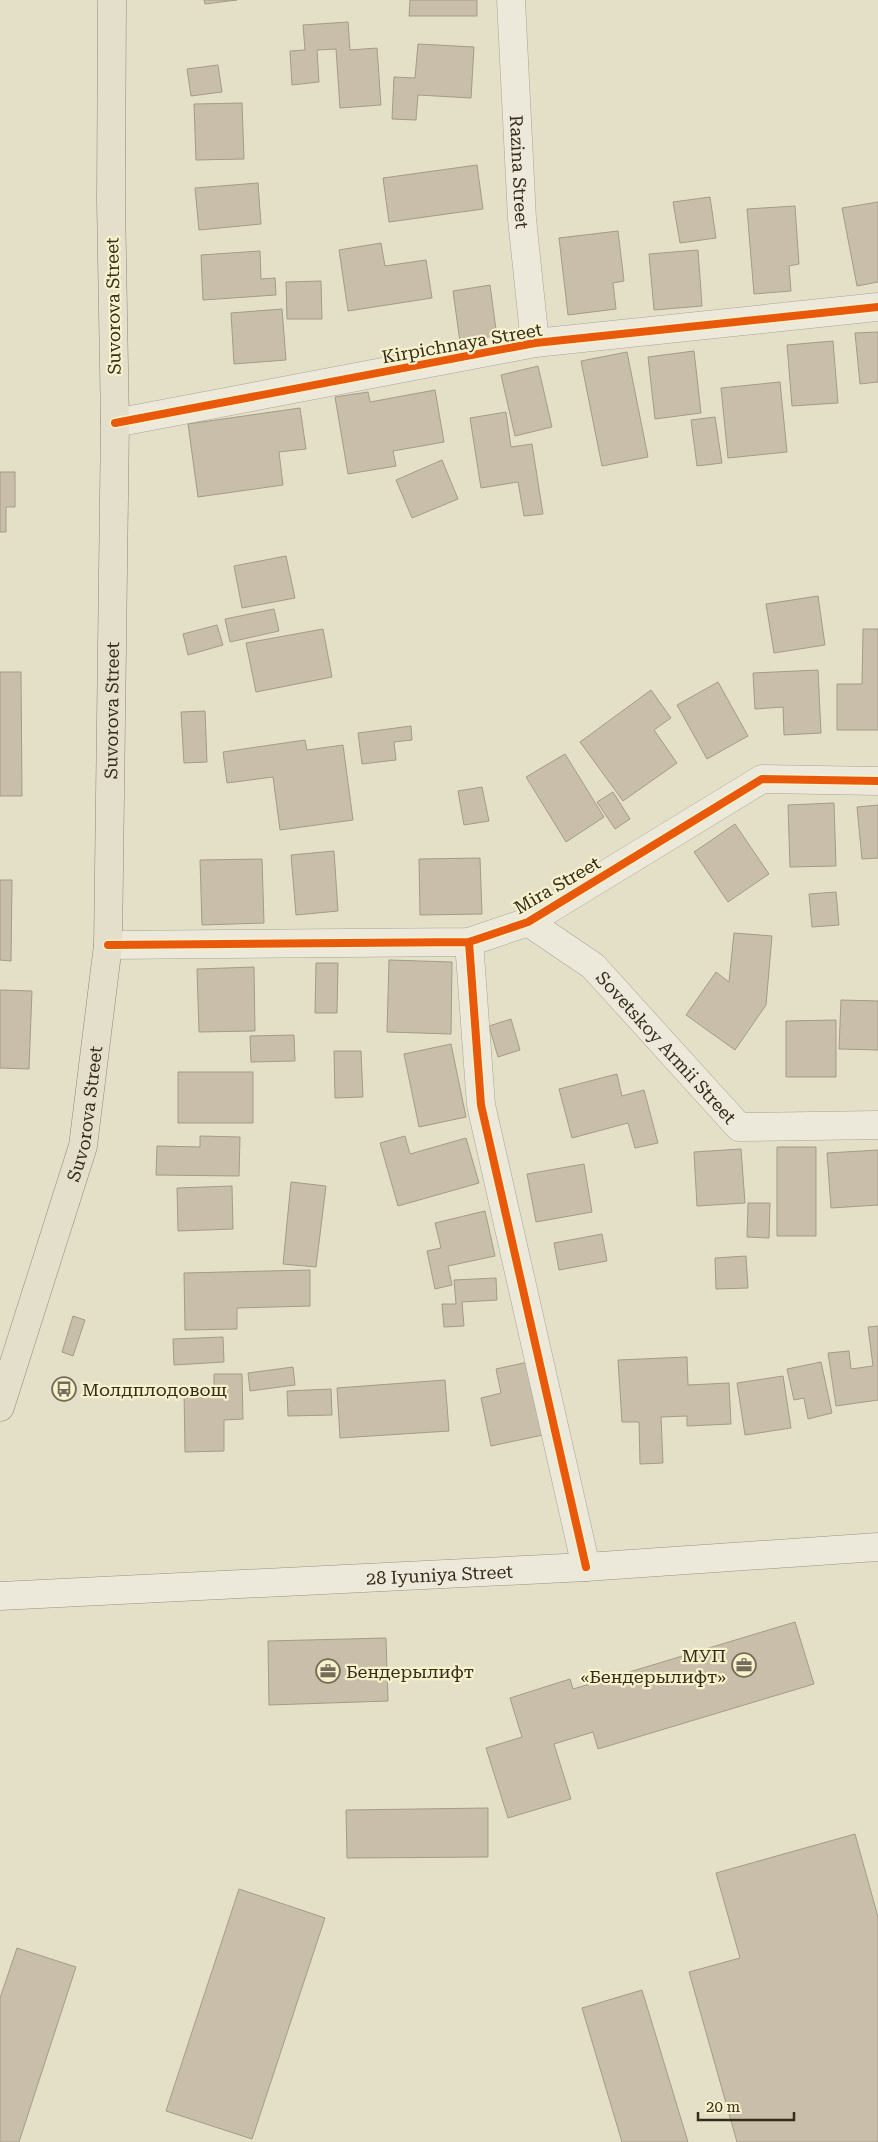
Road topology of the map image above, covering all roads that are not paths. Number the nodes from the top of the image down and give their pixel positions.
1 (112, 0) edge
2 (511, 0) edge
3 (878, 307) edge
4 (535, 344) junction
5 (115, 423) junction
6 (878, 781) edge
7 (528, 922) junction
8 (469, 942) junction
9 (108, 944) junction
10 (878, 1125) edge
11 (0, 1407) edge
12 (878, 1547) edge
13 (586, 1567) junction
14 (0, 1596) edge

1 - 5 main road, Suvorova Street
2 - 4 street, Razina Street
3 - 4 street, Kirpichnaya Street
4 - 5 street, Kirpichnaya Street
5 - 9 main road, Suvorova Street
6 - 7 street, Mira Street
7 - 8 street, Mira Street
7 - 10 street, Sovetskoy Armii Street
8 - 9 street, Mira Street
8 - 13 street
9 - 11 main road, Suvorova Street
12 - 13 street, 28 Iyuniya Street
13 - 14 street, 28 Iyuniya Street

